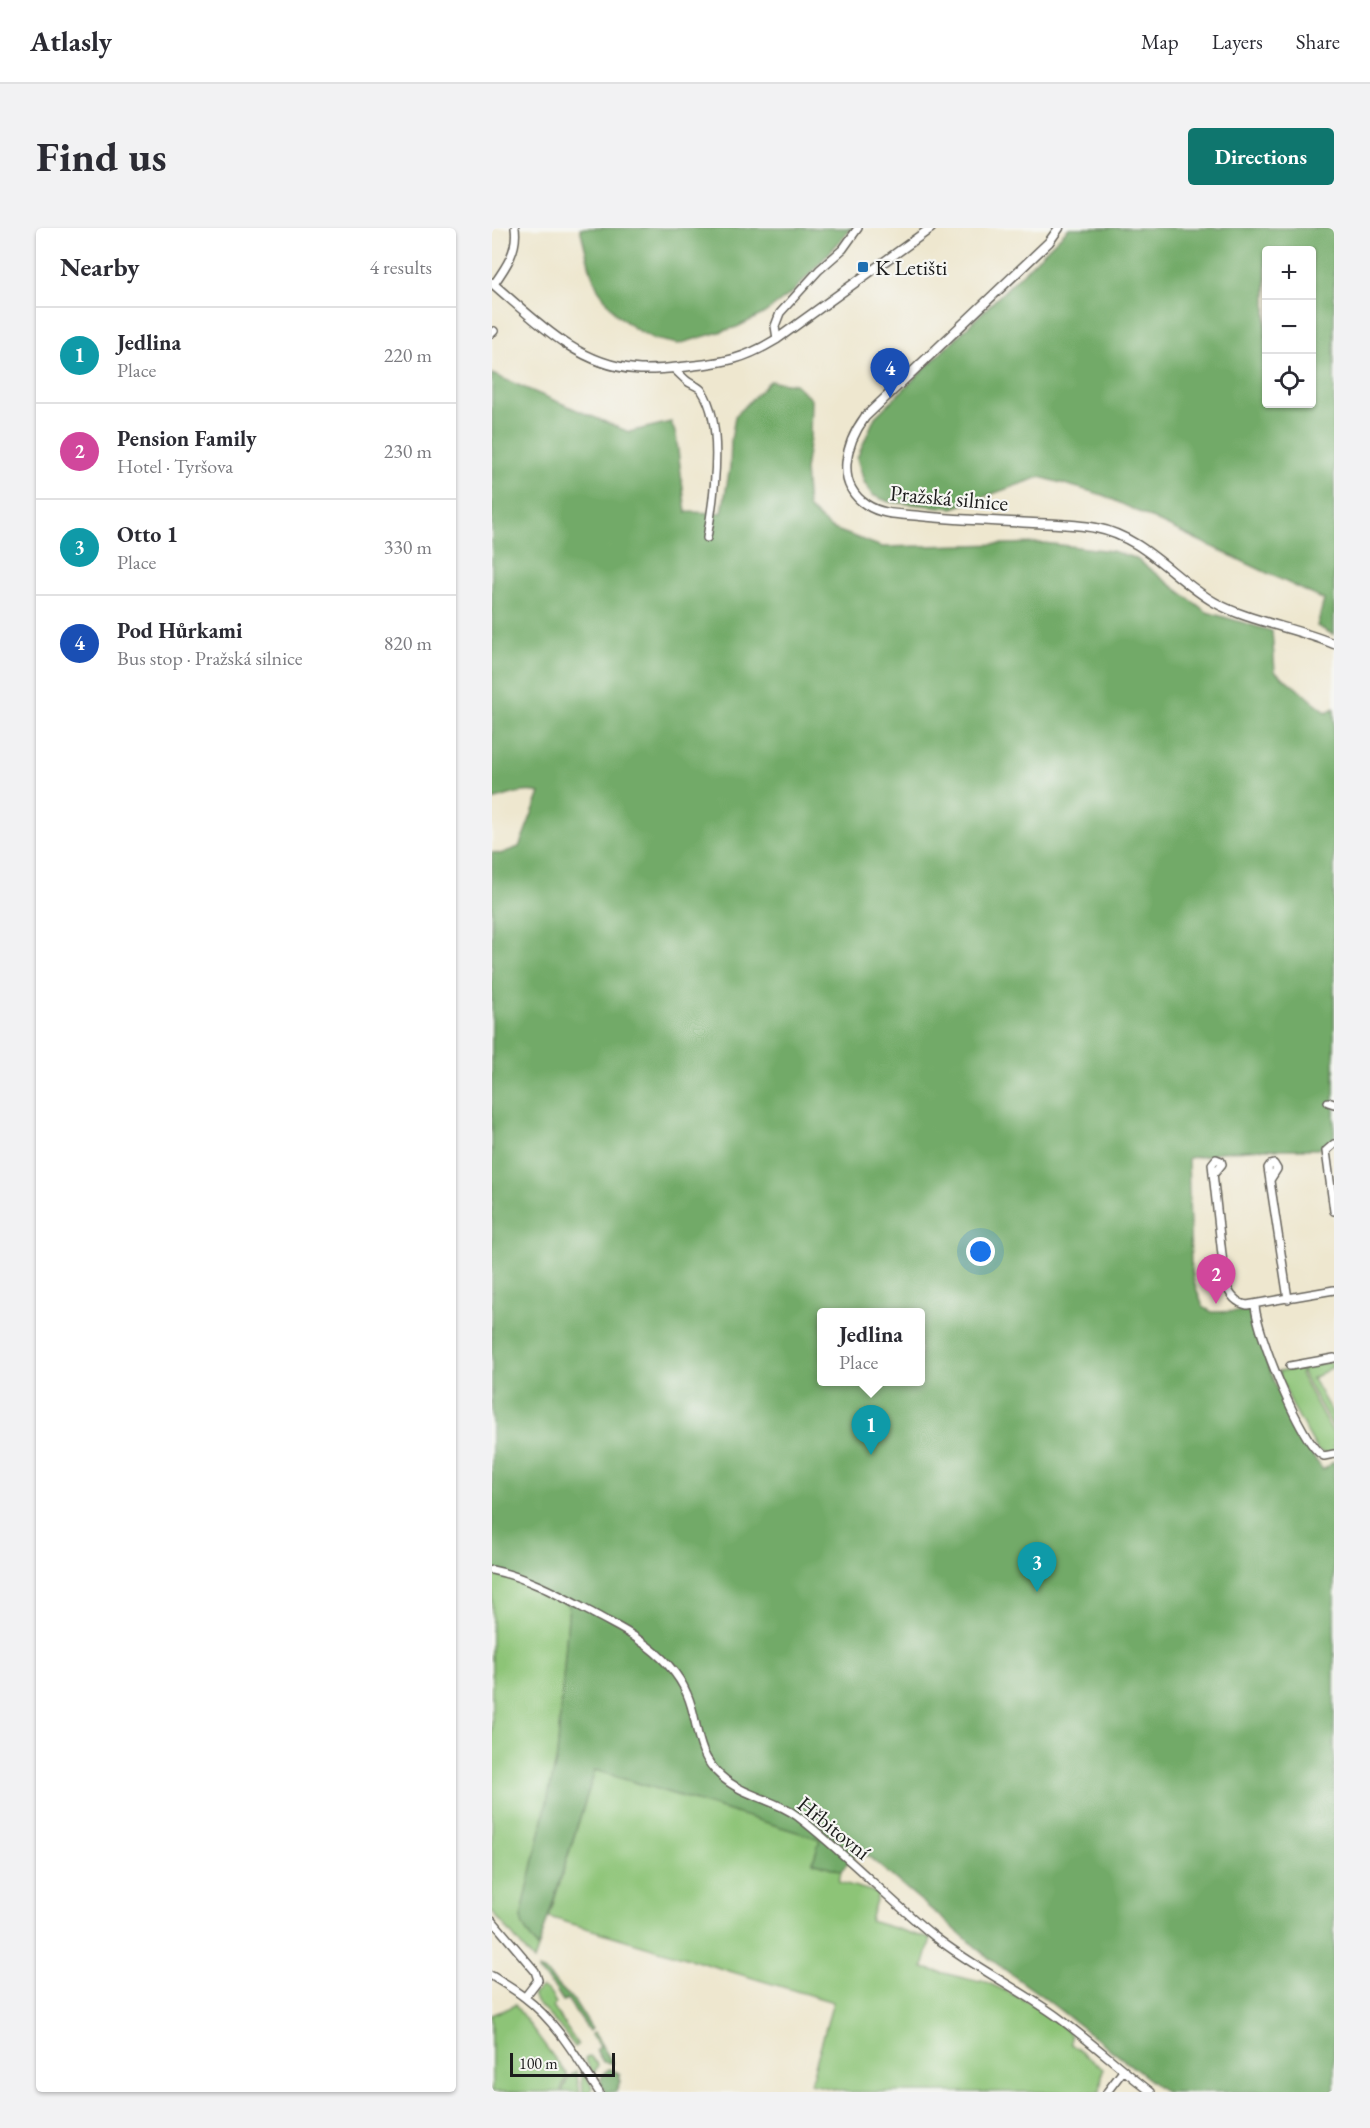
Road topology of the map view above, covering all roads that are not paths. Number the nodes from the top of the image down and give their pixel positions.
1 (515, 228) edge
2 (858, 228) edge
3 (931, 228) edge
4 (1059, 228) edge
5 (493, 284) edge
6 (777, 339) junction
7 (673, 368) junction
8 (707, 538) dead end
9 (1334, 644) edge
10 (1334, 1144) edge
11 (1213, 1175) dead end
12 (1270, 1180) dead end
13 (1334, 1211) edge
14 (1334, 1290) edge
15 (1288, 1299) junction
16 (1255, 1304) junction
17 (1333, 1360) edge
18 (1290, 1366) dead end
19 (1334, 1454) edge
20 (492, 1570) edge
21 (492, 1920) edge
22 (492, 1976) edge
23 (501, 1982) junction
24 (492, 1985) edge
25 (525, 1997) junction
26 (1123, 2071) junction
27 (599, 2092) edge
28 (1107, 2092) edge
29 (1151, 2092) edge

1 - 5 street
2 - 6 street
3 - 6 street
4 - 9 street, Pražská silnice
5 - 7 street
6 - 7 street
7 - 8 street
10 - 13 street
11 - 16 street
12 - 15 street
14 - 15 street
15 - 16 street
16 - 19 street
17 - 18 street
20 - 26 street, Hřbitovní
21 - 25 street
22 - 23 street
23 - 24 street
23 - 25 street
25 - 27 street
26 - 28 street
26 - 29 street, Hřbitovní

